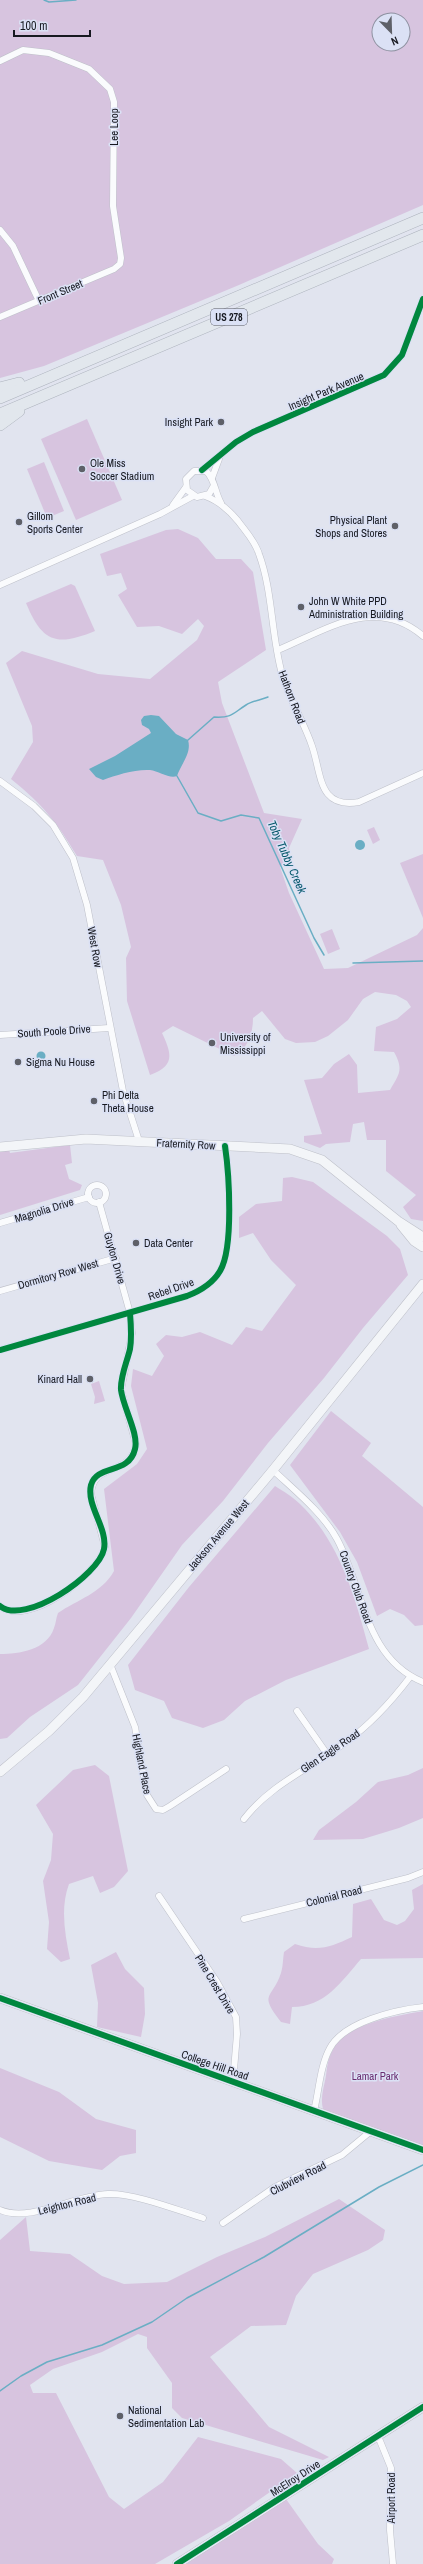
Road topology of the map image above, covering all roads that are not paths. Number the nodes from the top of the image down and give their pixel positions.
1 (0, 61) edge
2 (423, 218) edge
3 (0, 230) edge
4 (423, 234) edge
5 (120, 264) joint
6 (423, 298) edge
7 (39, 301) junction
8 (0, 317) edge
9 (60, 372) junction
10 (0, 388) edge
11 (0, 398) edge
12 (36, 399) junction
13 (0, 414) edge
14 (0, 425) edge
15 (220, 458) junction
16 (202, 470) junction
17 (212, 478) junction
18 (213, 486) junction
19 (186, 487) junction
20 (193, 496) junction
21 (205, 496) junction
22 (222, 505) junction
23 (173, 506) junction
24 (13, 579) junction
25 (0, 585) edge
26 (0, 590) edge
27 (423, 636) edge
28 (278, 650) junction
29 (423, 773) edge
30 (0, 781) edge
31 (109, 1028) junction
32 (0, 1035) edge
33 (139, 1141) junction
34 (225, 1146) junction
35 (0, 1147) edge
36 (89, 1197) junction
37 (99, 1202) junction
38 (398, 1221) junction
39 (0, 1224) edge
40 (423, 1236) edge
41 (423, 1247) edge
42 (116, 1258) junction
43 (423, 1284) edge
44 (0, 1290) edge
45 (130, 1313) junction
46 (0, 1350) edge
47 (273, 1470) junction
48 (0, 1606) edge
49 (110, 1664) junction
50 (410, 1677) junction
51 (423, 1682) edge
52 (297, 1712) dead end
53 (327, 1754) junction
54 (226, 1769) dead end
55 (0, 1772) edge
56 (244, 1819) dead end
57 (423, 1872) edge
58 (159, 1896) dead end
59 (244, 1919) dead end
60 (0, 1998) edge
61 (423, 2007) edge
62 (232, 2082) junction
63 (314, 2111) junction
64 (371, 2131) junction
65 (423, 2150) edge
66 (0, 2210) edge
67 (203, 2218) dead end
68 (223, 2223) dead end
69 (423, 2407) edge
70 (378, 2436) junction
71 (177, 2564) edge
72 (393, 2564) edge

1 - 5 street, Lee Loop
2 - 9 highway, US 278
3 - 7 street
4 - 12 highway, US 278
5 - 7 street, Front Street
6 - 15 street, Insight Park Avenue
7 - 8 street, Front Street
9 - 10 highway
9 - 11 highway, US 278
12 - 13 highway, US 278
12 - 14 highway
15 - 16 street, Insight Park Avenue
15 - 17 street
16 - 17 street
16 - 19 street
17 - 18 street, Hathorn Road
18 - 21 street
18 - 22 street, Hathorn Road
19 - 20 street
19 - 23 street
20 - 21 street, Hathorn Road
20 - 23 street, Hathorn Road
21 - 22 street, Hathorn Road
22 - 28 street, Hathorn Road
23 - 24 street, Hathorn Road
24 - 25 street, Hathorn Road
24 - 26 street, Hathorn Road
27 - 28 street
28 - 29 street, Hathorn Road
30 - 31 street, West Row
31 - 32 street, South Poole Drive
31 - 33 street, West Row
33 - 34 street, Fraternity Row
33 - 35 street, Fraternity Row
34 - 38 street, Fraternity Row
34 - 45 street, Rebel Drive
36 - 37 street
36 - 37 street, Guyton Drive
36 - 39 street, Magnolia Drive
37 - 42 street, Guyton Drive
38 - 40 street, Fraternity Row
38 - 41 street, Fraternity Row
42 - 44 street, Dormitory Row West
42 - 45 street, Guyton Drive
43 - 47 street, Jackson Avenue West
45 - 46 street, Rebel Drive
45 - 48 street, Guyton Drive
47 - 49 street, Jackson Avenue West
47 - 50 street, Country Club Road
49 - 54 street, Highland Place
49 - 55 street, Jackson Avenue West
50 - 51 street, Country Club Road
50 - 53 street, Glen Eagle Road
52 - 53 street
53 - 56 street, Glen Eagle Road
57 - 59 street, Colonial Road
58 - 62 street, Pine Crest Drive
60 - 62 street, College Hill Road
61 - 63 street
62 - 63 street, College Hill Road
63 - 64 street, College Hill Road
64 - 65 street, College Hill Road
64 - 68 street, Clubview Road
66 - 67 street, Leighton Road
69 - 70 street, McElroy Drive
70 - 71 street, McElroy Drive
70 - 72 street, Airport Road

